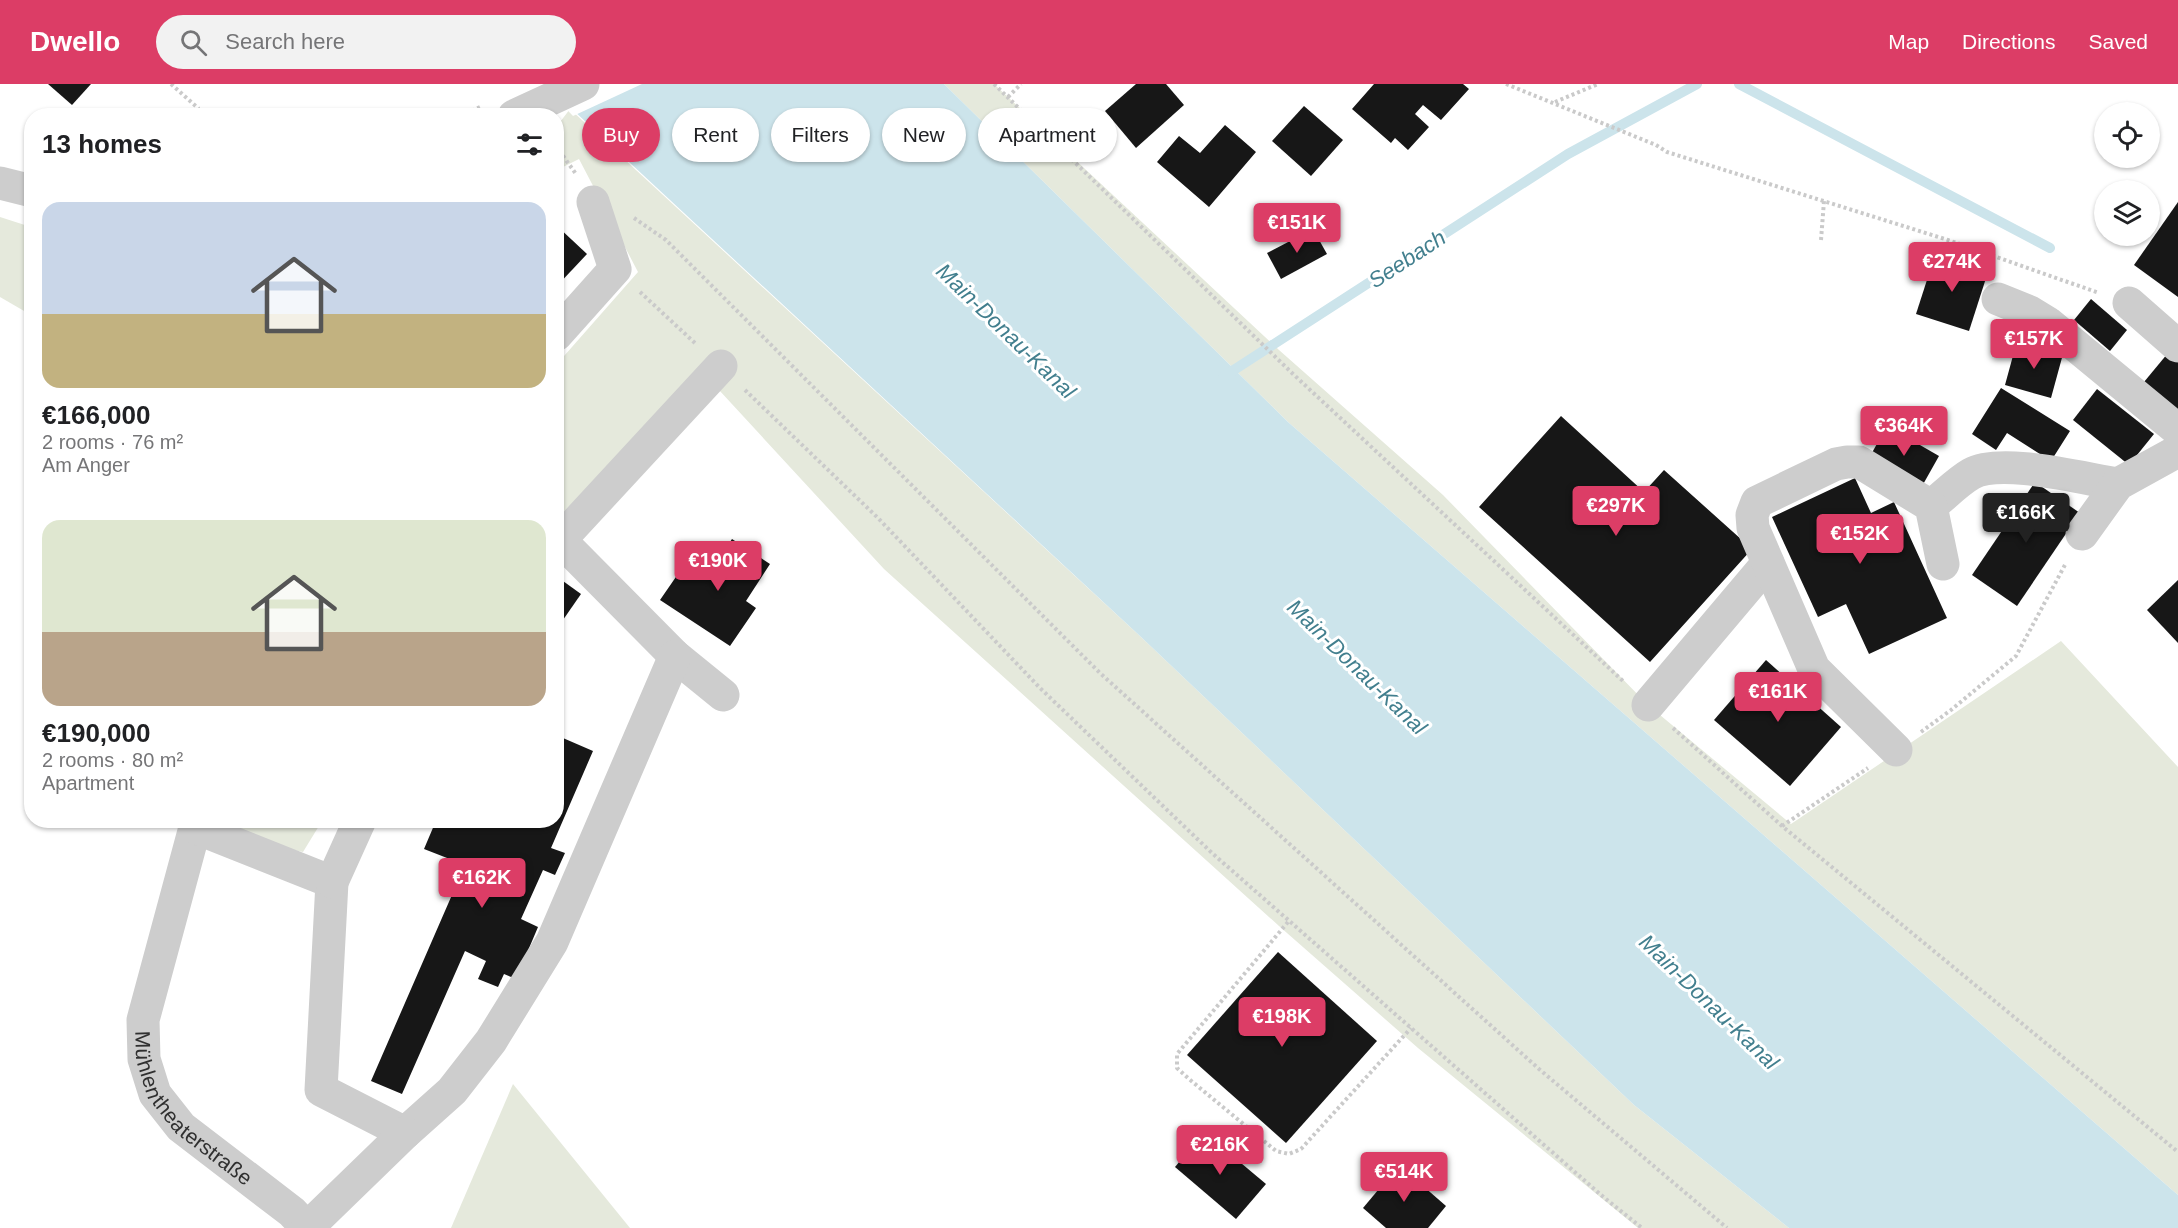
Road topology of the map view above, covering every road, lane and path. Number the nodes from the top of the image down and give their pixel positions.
1 (171, 84) edge
2 (583, 84) edge
3 (994, 84) edge
4 (1021, 84) edge
5 (1506, 84) edge
6 (1598, 84) edge
7 (1008, 97) junction
8 (1554, 103) junction
9 (198, 108) edge
10 (531, 108) edge
11 (0, 183) edge
12 (24, 189) edge
13 (1824, 201) junction
14 (592, 202) joint
15 (1821, 240) dead end
16 (615, 269) junction
17 (1998, 299) dead end
18 (2129, 303) joint
19 (564, 326) edge
20 (2178, 346) edge
21 (721, 366) junction
22 (2178, 430) edge
23 (2178, 451) edge
24 (2118, 484) junction
25 (1931, 506) junction
26 (2082, 534) joint
27 (564, 535) edge
28 (564, 547) edge
29 (1768, 563) junction
30 (1943, 564) dead end
31 (675, 656) junction
32 (723, 696) dead end
33 (1648, 705) junction
34 (1896, 750) junction
35 (1782, 826) junction
36 (196, 828) edge
37 (206, 828) edge
38 (356, 828) edge
39 (332, 882) junction
40 (1288, 922) junction
41 (1411, 1028) junction
42 (405, 1133) junction
43 (2178, 1152) edge
44 (307, 1228) edge
45 (1642, 1228) edge
46 (1727, 1228) edge

1 - 9 path
2 - 10 street, bridge
3 - 7 path
4 - 7 path
5 - 8 path
6 - 8 path
7 - 33 path
8 - 13 path
11 - 12 street
13 - 15 path
13 - 18 path
14 - 16 street
14 - 46 path
16 - 19 street
16 - 21 path
17 - 22 street
18 - 20 street
21 - 27 street
21 - 40 path
23 - 24 street
24 - 25 street
24 - 26 street
25 - 29 street
25 - 30 street
26 - 34 path
28 - 31 street
29 - 33 street
29 - 34 street
31 - 32 street
31 - 42 street
33 - 35 path
34 - 35 path
35 - 43 path
36 - 44 street, Mühlentheaterstraße
37 - 39 street
38 - 39 street
39 - 42 street
40 - 41 path
40 - 41 path
41 - 45 path
42 - 44 street

